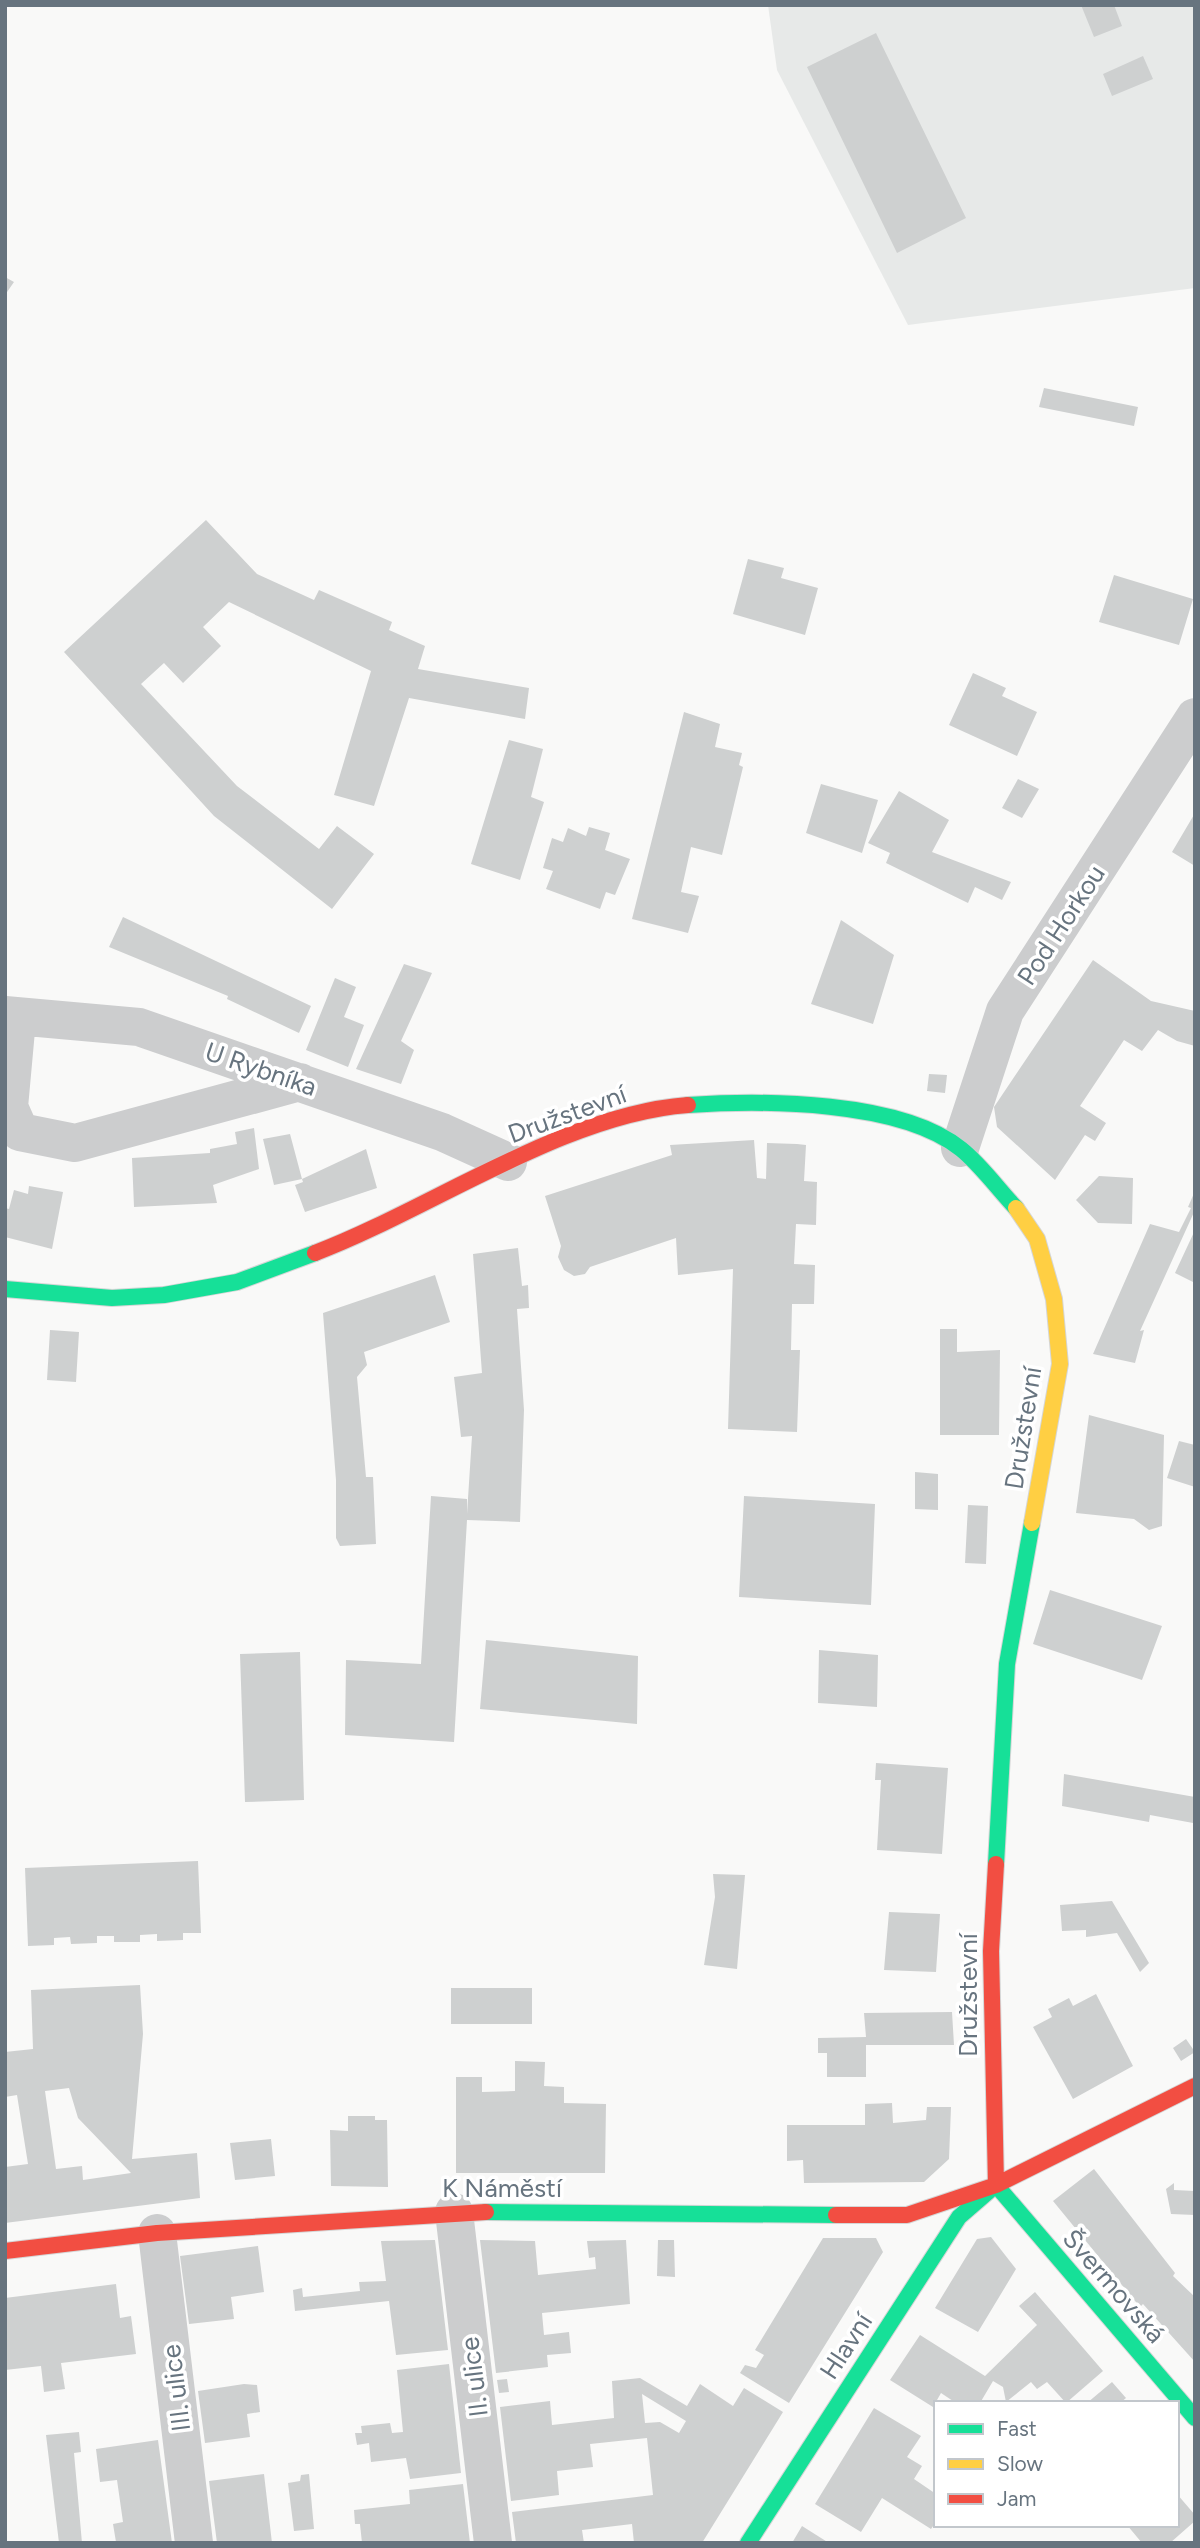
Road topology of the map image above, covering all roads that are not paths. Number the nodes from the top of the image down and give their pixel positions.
1 (1195, 717) edge
2 (11, 1017) edge
3 (300, 1083) junction
4 (960, 1148) junction
5 (508, 1162) junction
6 (5, 1289) edge
7 (1195, 2086) edge
8 (996, 2185) junction
9 (454, 2212) junction
10 (158, 2233) junction
11 (5, 2251) edge
12 (1195, 2418) edge
13 (194, 2543) edge
14 (493, 2543) edge
15 (748, 2543) edge

1 - 4 street, Pod Horkou
2 - 3 street, U Rybníka
2 - 3 street
3 - 5 street, U Rybníka
4 - 5 main road, Družstevní
4 - 8 main road, Družstevní
5 - 6 main road, Družstevní
7 - 8 main road
8 - 9 main road, K Náměstí
8 - 12 main road, Švermovská
8 - 15 main road, Hlavní
9 - 10 main road, K Náměstí
9 - 14 street, II. ulice
10 - 11 main road, K Náměstí
10 - 13 street, III. ulice

